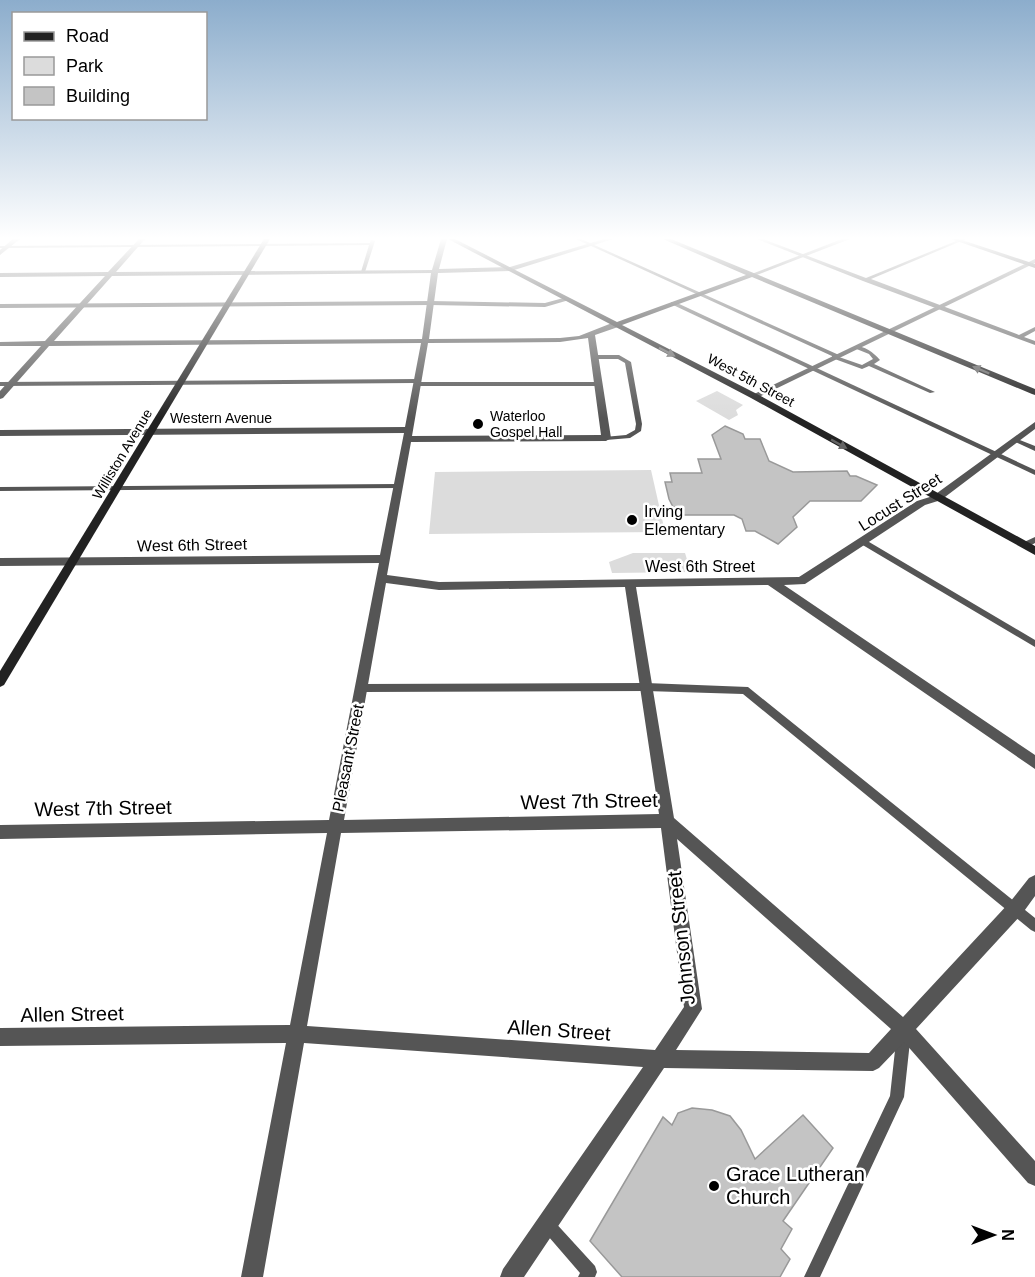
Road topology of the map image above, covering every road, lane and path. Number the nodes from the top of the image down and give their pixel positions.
1 (88, 299) edge
2 (231, 299) edge
3 (432, 299) edge
4 (567, 299) joint
5 (686, 299) edge
6 (710, 299) edge
7 (808, 299) edge
8 (916, 299) edge
9 (957, 299) edge
10 (431, 303) junction
11 (673, 303) junction
12 (228, 304) junction
13 (82, 305) junction
14 (0, 306) edge
15 (939, 307) junction
16 (615, 325) junction
17 (1035, 329) edge
18 (888, 332) junction
19 (591, 334) junction
20 (1020, 337) junction
21 (425, 340) junction
22 (205, 342) junction
23 (48, 343) junction
24 (1035, 343) edge
25 (0, 344) edge
26 (856, 346) junction
27 (836, 356) junction
28 (594, 357) junction
29 (869, 364) junction
30 (813, 368) junction
31 (416, 382) junction
32 (0, 384) edge
33 (11, 384) junction
34 (180, 384) junction
35 (598, 384) junction
36 (932, 392) dead end
37 (1035, 392) edge
38 (0, 396) edge
39 (754, 396) junction
40 (1034, 428) edge
41 (150, 432) junction
42 (0, 433) edge
43 (406, 435) junction
44 (606, 438) junction
45 (1015, 440) junction
46 (1035, 449) edge
47 (996, 454) junction
48 (1035, 473) edge
49 (397, 486) junction
50 (0, 489) edge
51 (117, 489) junction
52 (937, 498) junction
53 (1035, 540) edge
54 (864, 542) junction
55 (1025, 545) junction
56 (1035, 550) edge
57 (385, 559) junction
58 (0, 562) edge
59 (73, 562) junction
60 (381, 578) junction
61 (771, 582) junction
62 (630, 584) junction
63 (1035, 644) edge
64 (0, 682) edge
65 (646, 687) junction
66 (361, 688) junction
67 (1035, 763) edge
68 (667, 821) junction
69 (335, 828) junction
70 (0, 832) edge
71 (1035, 883) edge
72 (1016, 908) junction
73 (1035, 926) edge
74 (904, 1029) junction
75 (296, 1034) junction
76 (0, 1037) edge
77 (659, 1059) junction
78 (1035, 1176) edge
79 (547, 1224) junction
80 (252, 1277) edge
81 (511, 1277) edge
82 (586, 1277) edge
83 (812, 1277) edge

1 - 13 street
2 - 12 main road, Williston Avenue
3 - 10 street, Pleasant Street
4 - 10 lane
4 - 16 main road, West 5th Street
5 - 11 main road
6 - 27 lane
7 - 18 main road
8 - 15 lane
9 - 15 street
10 - 12 lane
10 - 21 street, Pleasant Street
11 - 16 main road
11 - 30 lane
12 - 13 lane
12 - 22 main road, Williston Avenue
13 - 14 lane
13 - 23 street
15 - 18 street
15 - 20 lane
16 - 19 street
16 -> 39 main road, West 5th Street
17 - 20 lane
18 - 26 street
37 -> 18 main road
19 - 21 street
19 - 28 street
20 - 24 lane
21 - 22 street
21 - 31 street, Pleasant Street
22 - 23 street
22 - 34 main road, Williston Avenue
23 - 25 street
23 - 33 street
26 - 27 street
26 - 29 lane
27 - 29 lane
27 - 30 street
28 - 35 street
28 - 44 lane
29 - 36 lane
30 - 39 street
30 - 47 lane
31 - 34 lane
31 - 35 lane
31 - 43 street, Pleasant Street
32 - 33 lane
33 - 34 lane
33 - 38 street
34 - 41 main road, Williston Avenue
35 - 44 street
39 -> 52 main road, West 5th Street
40 - 45 street, Locust Street
41 - 42 street, Western Avenue
41 - 43 street, Western Avenue
41 - 51 main road, Williston Avenue
43 - 44 street, Western Avenue
43 - 49 street, Pleasant Street
45 - 46 lane
45 - 47 street, Locust Street
47 - 48 lane
47 - 52 street, Locust Street
49 - 51 lane
49 - 57 street, Pleasant Street
50 - 51 lane
51 - 59 main road, Williston Avenue
52 - 54 street, Locust Street
52 - 55 main road, West 5th Street
53 - 55 lane
54 - 61 street, Locust Street
54 - 63 lane
55 - 56 main road, West 5th Street
57 - 59 street, West 6th Street
57 - 60 street, Pleasant Street
58 - 59 street, West 6th Street
59 - 64 main road, Williston Avenue
60 - 62 street, West 6th Street
60 - 66 street, Pleasant Street
61 - 62 street, West 6th Street
61 - 67 street, West 6th Street
62 - 65 street, Johnson Street
65 - 66 lane
65 - 68 street, Johnson Street
65 - 72 lane
66 - 69 street, Pleasant Street
68 - 69 street, West 7th Street
68 - 74 street, West 7th Street
68 - 77 street, Johnson Street
69 - 70 street, West 7th Street
69 - 75 street, Pleasant Street
71 - 72 street, Allen Street
72 - 73 lane
72 - 74 street, Allen Street
74 - 77 street, Allen Street
74 - 78 street, West 7th Street
74 - 83 lane
75 - 76 street, Allen Street
75 - 77 street, Allen Street
75 - 80 street, Pleasant Street
77 - 79 street, Johnson Street
79 - 81 street, Johnson Street
79 - 82 lane

